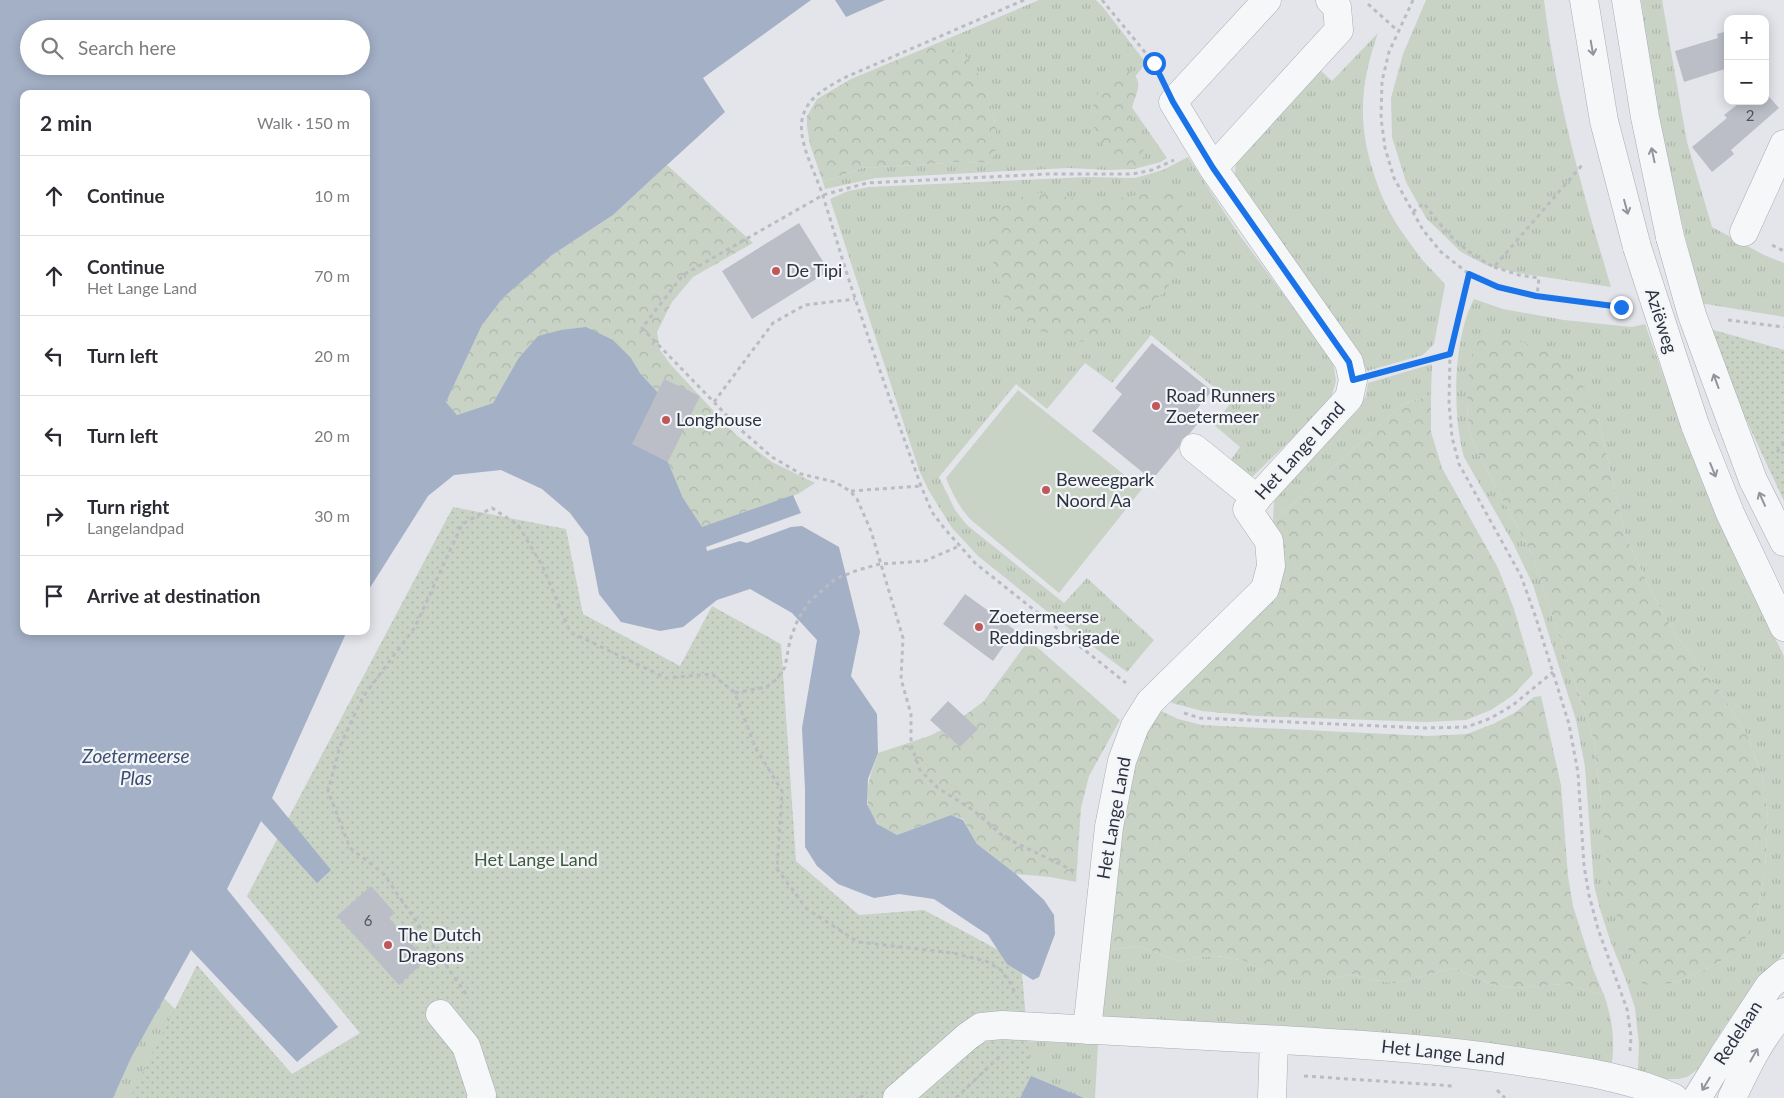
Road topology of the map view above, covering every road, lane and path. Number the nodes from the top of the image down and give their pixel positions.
1 (1024, 0) edge
2 (1102, 0) edge
3 (1267, 0) edge
4 (1330, 0) edge
5 (1413, 0) edge
6 (1584, 0) edge
7 (1626, 0) edge
8 (1173, 102) junction
9 (1784, 144) edge
10 (1207, 158) junction
11 (1584, 162) dead end
12 (823, 195) junction
13 (1413, 212) junction
14 (1744, 232) dead end
15 (1494, 267) junction
16 (1469, 274) junction
17 (1536, 296) junction
18 (855, 299) junction
19 (1621, 307) dead end
20 (1727, 320) dead end
21 (1784, 327) edge
22 (1450, 354) junction
23 (1353, 380) junction
24 (714, 402) junction
25 (1194, 448) dead end
26 (921, 486) junction
27 (850, 491) junction
28 (1257, 499) junction
29 (1784, 542) edge
30 (959, 546) junction
31 (880, 564) junction
32 (1784, 627) edge
33 (1553, 672) junction
34 (735, 693) junction
35 (1150, 702) junction
36 (1102, 884) junction
37 (1784, 973) edge
38 (466, 994) dead end
39 (1784, 1012) edge
40 (440, 1014) dead end
41 (1025, 1026) junction
42 (1087, 1030) junction
43 (1274, 1040) junction
44 (1628, 1082) junction
45 (1273, 1086) edge
46 (1458, 1087) dead end
47 (1505, 1091) dead end
48 (481, 1098) edge
49 (897, 1098) edge
50 (956, 1098) edge
51 (1506, 1098) edge
52 (1674, 1098) edge
53 (1697, 1098) edge
54 (1732, 1098) edge

1 - 12 path
2 - 8 path
3 - 8 street
4 - 10 street
5 - 13 path
6 -> 32 street, Aziëweg, bridge
29 -> 7 street, Aziëweg, bridge
8 - 10 street
9 - 14 street
10 - 12 path
10 - 23 street
11 - 15 path
12 - 18 path
12 - 24 path
13 - 15 path
13 - 16 path
15 - 17 path
16 - 17 path
16 - 22 path
17 - 19 path
18 - 24 path
18 - 26 path
20 - 21 path
22 - 23 path
22 - 33 path
23 - 28 street, Het Lange Land
24 - 27 path
25 - 28 street
26 - 27 path
26 - 30 path
27 - 31 path
28 - 35 street, Het Lange Land
30 - 31 path
30 - 35 path
31 - 34 path
31 - 36 path
33 - 35 path
33 - 44 path
34 - 38 path
34 - 41 path
35 - 36 street, Het Lange Land
36 - 42 street, Het Lange Land
37 -> 53 street, Redelaan
54 -> 39 street, Redelaan
40 - 48 street
41 - 42 street, Het Lange Land
41 - 49 street, Het Lange Land
41 - 50 path
42 - 43 street, Het Lange Land
43 - 44 street, Het Lange Land
43 - 45 street
44 - 52 street, Het Lange Land
45 - 46 path
47 - 51 path

